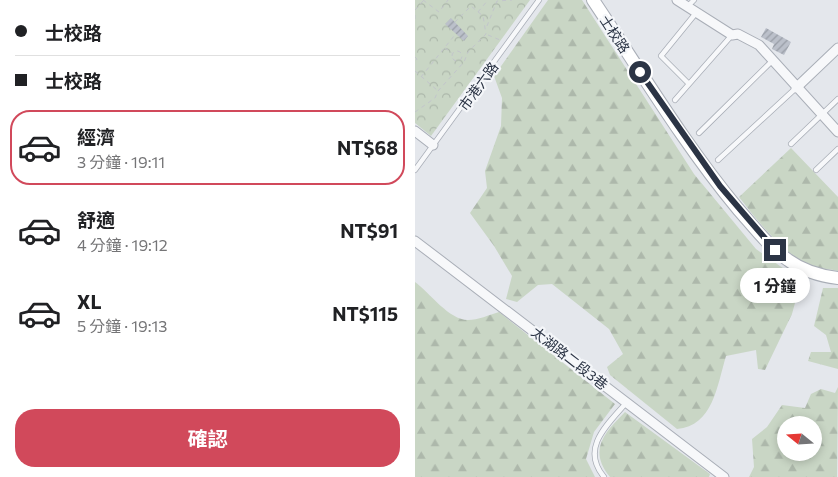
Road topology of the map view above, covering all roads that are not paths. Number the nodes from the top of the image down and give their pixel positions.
1 (539, 0) edge
2 (593, 0) edge
3 (677, 0) edge
4 (691, 3) edge
5 (696, 13) junction
6 (733, 35) junction
7 (838, 48) edge
8 (772, 61) junction
9 (689, 84) junction
10 (796, 88) junction
11 (838, 99) edge
12 (675, 100) dead end
13 (822, 114) junction
14 (415, 131) edge
15 (838, 132) edge
16 (699, 133) dead end
17 (791, 144) dead end
18 (433, 146) junction
19 (838, 149) edge
20 (719, 160) dead end
21 (415, 170) edge
22 (816, 170) dead end
23 (415, 240) edge
24 (838, 278) edge
25 (627, 402) junction
26 (721, 476) edge
27 (604, 477) edge

1 - 18 lane, 市港六路
2 - 24 street, 士校路
3 - 4 street
4 - 5 street
5 - 6 street
5 - 9 lane
6 - 8 street
6 - 9 lane
7 - 10 street
8 - 10 street
8 - 16 lane
9 - 12 lane
10 - 13 street
10 - 20 lane
11 - 13 lane
13 - 15 street
13 - 17 lane
14 - 18 street
18 - 21 lane, 市港六路
19 - 22 lane
23 - 25 street, 太湖路二段3巷
25 - 26 street, 太湖路二段3巷
25 - 27 lane

